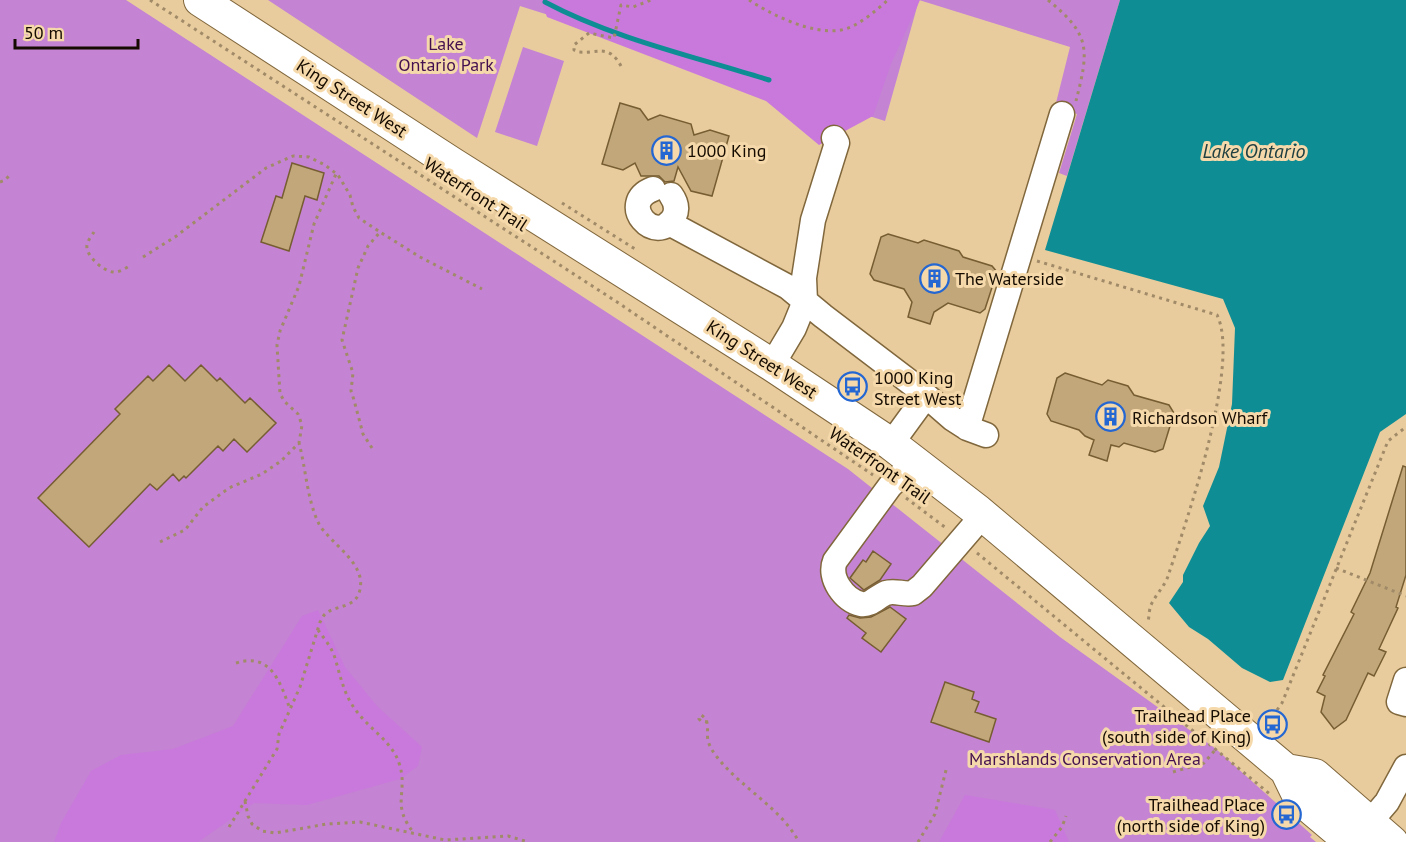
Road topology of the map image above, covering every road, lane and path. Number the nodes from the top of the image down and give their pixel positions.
1 (150, 0) edge
2 (200, 0) edge
3 (651, 0) edge
4 (749, 0) edge
5 (888, 0) edge
6 (1048, 0) edge
7 (621, 66) dead end
8 (1068, 110) joint
9 (834, 138) dead end
10 (11, 174) dead end
11 (336, 174) junction
12 (0, 182) edge
13 (669, 224) junction
14 (94, 232) dead end
15 (380, 232) junction
16 (142, 257) dead end
17 (1030, 259) dead end
18 (131, 265) dead end
19 (482, 289) dead end
20 (805, 301) junction
21 (772, 365) junction
22 (926, 396) junction
23 (1406, 427) edge
24 (299, 443) junction
25 (372, 448) dead end
26 (902, 453) junction
27 (890, 486) junction
28 (983, 515) junction
29 (962, 540) junction
30 (160, 542) dead end
31 (1336, 568) junction
32 (1406, 596) edge
33 (1151, 605) dead end
34 (318, 630) junction
35 (236, 663) dead end
36 (1406, 680) edge
37 (1406, 704) edge
38 (290, 709) junction
39 (1277, 710) dead end
40 (708, 722) dead end
41 (1216, 748) junction
42 (1406, 767) edge
43 (946, 770) dead end
44 (1173, 772) dead end
45 (245, 800) junction
46 (1278, 801) dead end
47 (1066, 816) dead end
48 (229, 827) dead end
49 (415, 835) junction
50 (1366, 837) edge
51 (528, 842) edge
52 (799, 842) edge
53 (918, 842) edge
54 (1050, 842) edge

1 - 27 path, Waterfront Trail
2 - 21 main road, King Street West
3 - 7 path
4 - 5 path
6 - 8 path
8 - 22 street
9 - 20 street
10 - 12 path
11 - 15 path
11 - 16 path
11 - 24 path
13 - 13 street
13 - 20 street
14 - 18 path
15 - 19 path
15 - 25 path
17 - 33 path
20 - 21 street
20 - 22 street
21 - 26 main road, King Street West
22 - 26 street
23 - 31 path
24 - 30 path
24 - 34 path
26 - 27 street
26 - 28 main road, King Street West
27 - 29 path, Waterfront Trail
27 - 29 street
28 - 29 street
28 - 50 main road, King Street West
29 - 41 path, Waterfront Trail
31 - 32 path
31 - 39 path
34 - 38 path
34 - 49 path
35 - 38 path
36 - 37 street
38 - 45 path
40 - 52 path
41 - 44 path
41 - 46 path, Waterfront Trail
42 - 50 street
43 - 53 path
45 - 48 path
45 - 49 path
47 - 54 path
49 - 51 path

